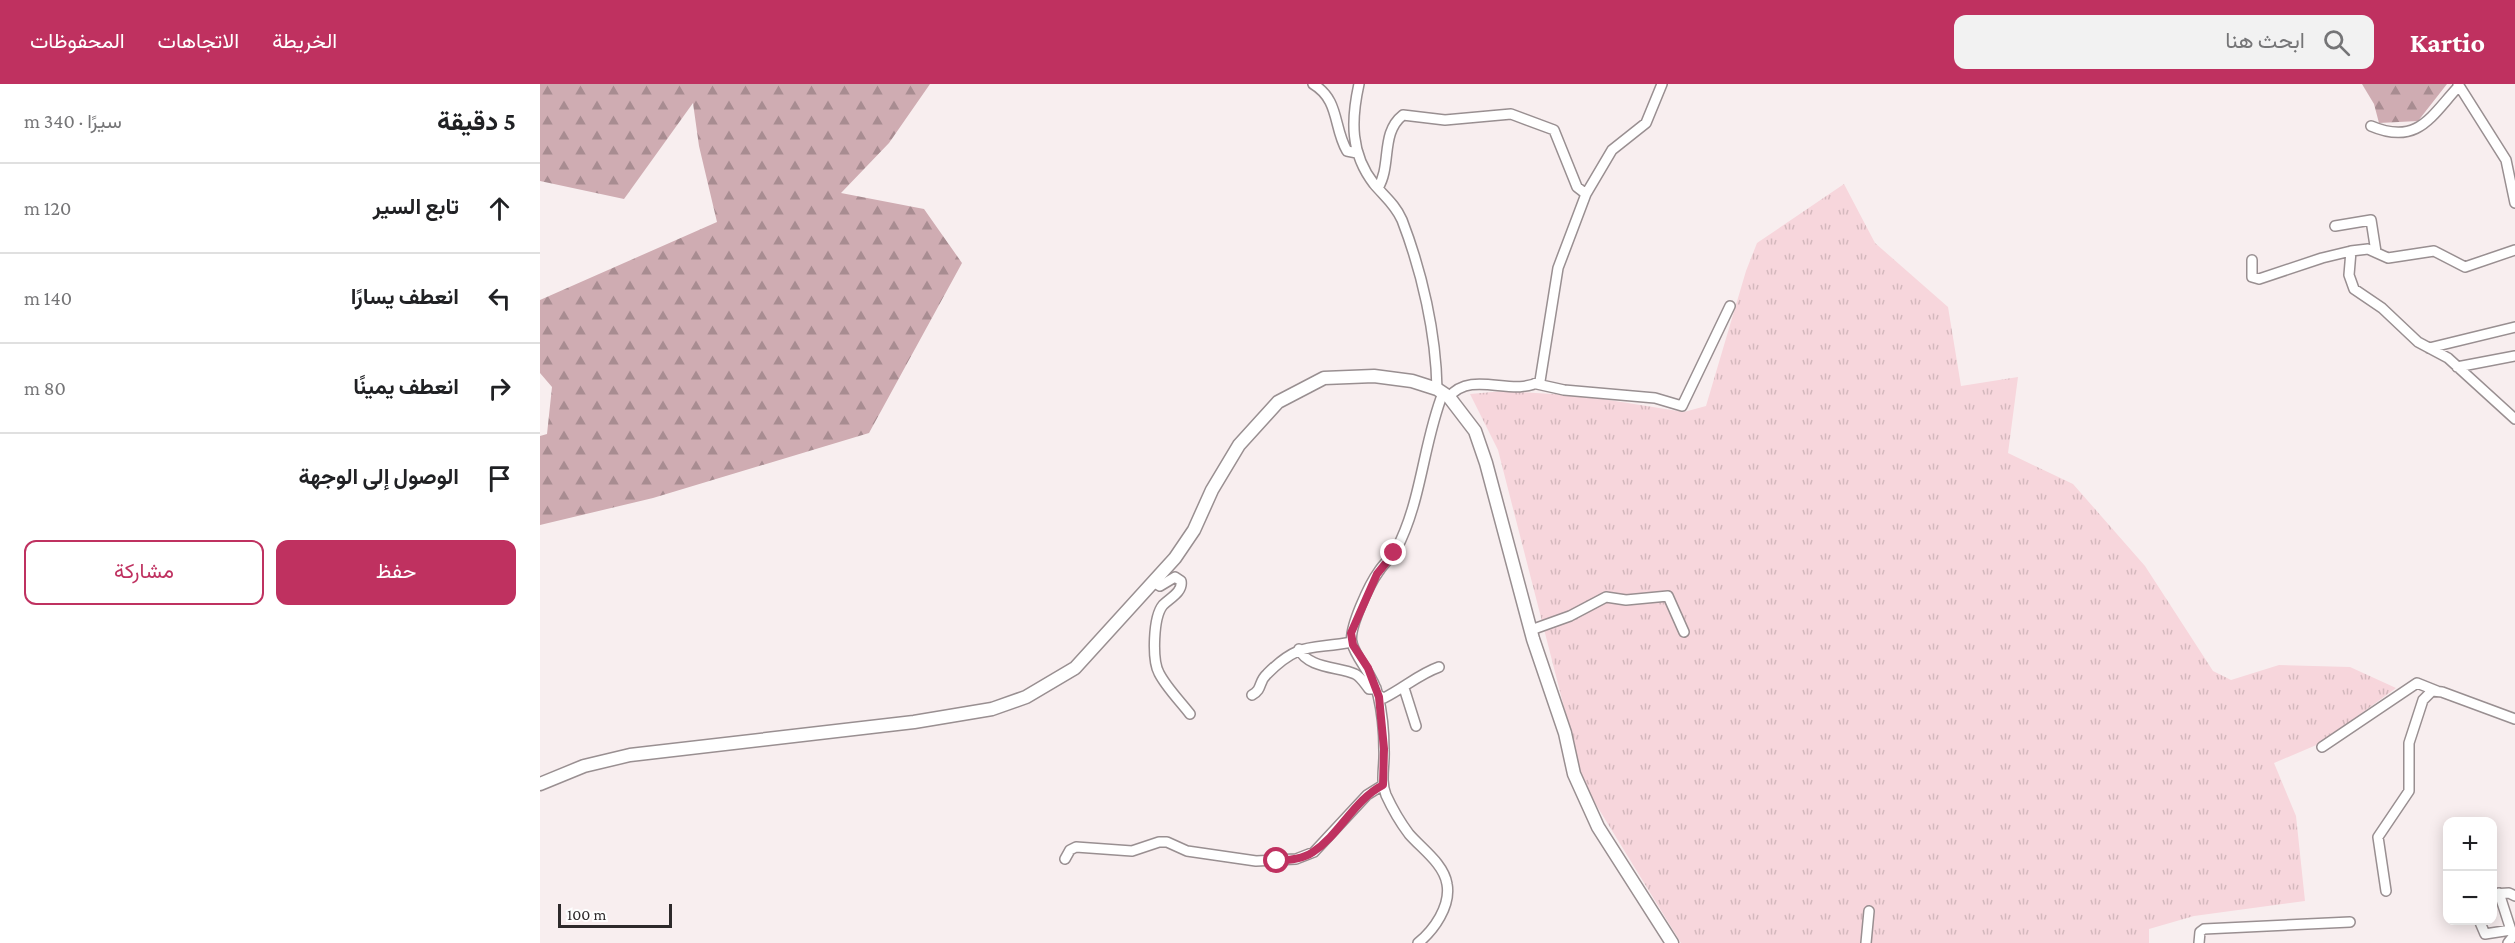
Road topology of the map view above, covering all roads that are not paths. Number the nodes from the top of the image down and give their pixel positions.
1 (1313, 84) edge
2 (1359, 84) edge
3 (1662, 84) edge
4 (2459, 85) edge
5 (2371, 126) dead end
6 (1357, 153) junction
7 (2515, 154) edge
8 (2506, 160) junction
9 (1378, 188) junction
10 (2513, 191) edge
11 (1586, 194) junction
12 (2515, 203) edge
13 (2335, 226) dead end
14 (2515, 250) edge
15 (2350, 251) junction
16 (2376, 252) junction
17 (2252, 260) dead end
18 (1730, 306) dead end
19 (2515, 327) edge
20 (2429, 348) junction
21 (2515, 356) edge
22 (2457, 367) junction
23 (1537, 384) junction
24 (1443, 393) junction
25 (2515, 419) edge
26 (1154, 582) junction
27 (1531, 630) junction
28 (1684, 632) dead end
29 (1352, 642) junction
30 (1299, 649) junction
31 (1439, 667) dead end
32 (1404, 688) junction
33 (2437, 691) junction
34 (1377, 692) junction
35 (1252, 695) dead end
36 (1190, 714) dead end
37 (2515, 719) edge
38 (1416, 726) dead end
39 (2322, 747) dead end
40 (540, 784) edge
41 (1383, 785) junction
42 (1065, 859) dead end
43 (2385, 891) dead end
44 (2497, 894) edge
45 (2497, 896) edge
46 (2515, 896) edge
47 (1869, 911) dead end
48 (2350, 922) dead end
49 (2481, 925) edge
50 (2513, 934) edge
51 (1418, 943) edge
52 (1672, 943) edge
53 (1866, 943) edge
54 (2199, 943) edge

1 - 6 street
2 - 6 street
3 - 11 street
4 - 5 street
4 - 8 street
6 - 9 street
7 - 8 street
8 - 10 street
9 - 11 street
9 - 24 street
10 - 12 street
11 - 23 street
13 - 16 street
14 - 16 street
15 - 16 street
15 - 17 street
15 - 20 street
18 - 23 street
19 - 20 street
20 - 22 street
21 - 22 street
22 - 25 street
23 - 24 street
24 - 26 street
24 - 27 street
24 - 29 street
26 - 36 street
26 - 40 street
27 - 28 street
27 - 52 street
29 - 30 street
29 - 34 street
30 - 34 street
30 - 35 street
31 - 32 street
32 - 34 street
32 - 38 street
33 - 37 street
33 - 39 street
33 - 43 street
34 - 41 street
41 - 42 street
41 - 51 street
44 - 46 street
45 - 50 street
47 - 53 street
48 - 54 street
49 - 50 street

